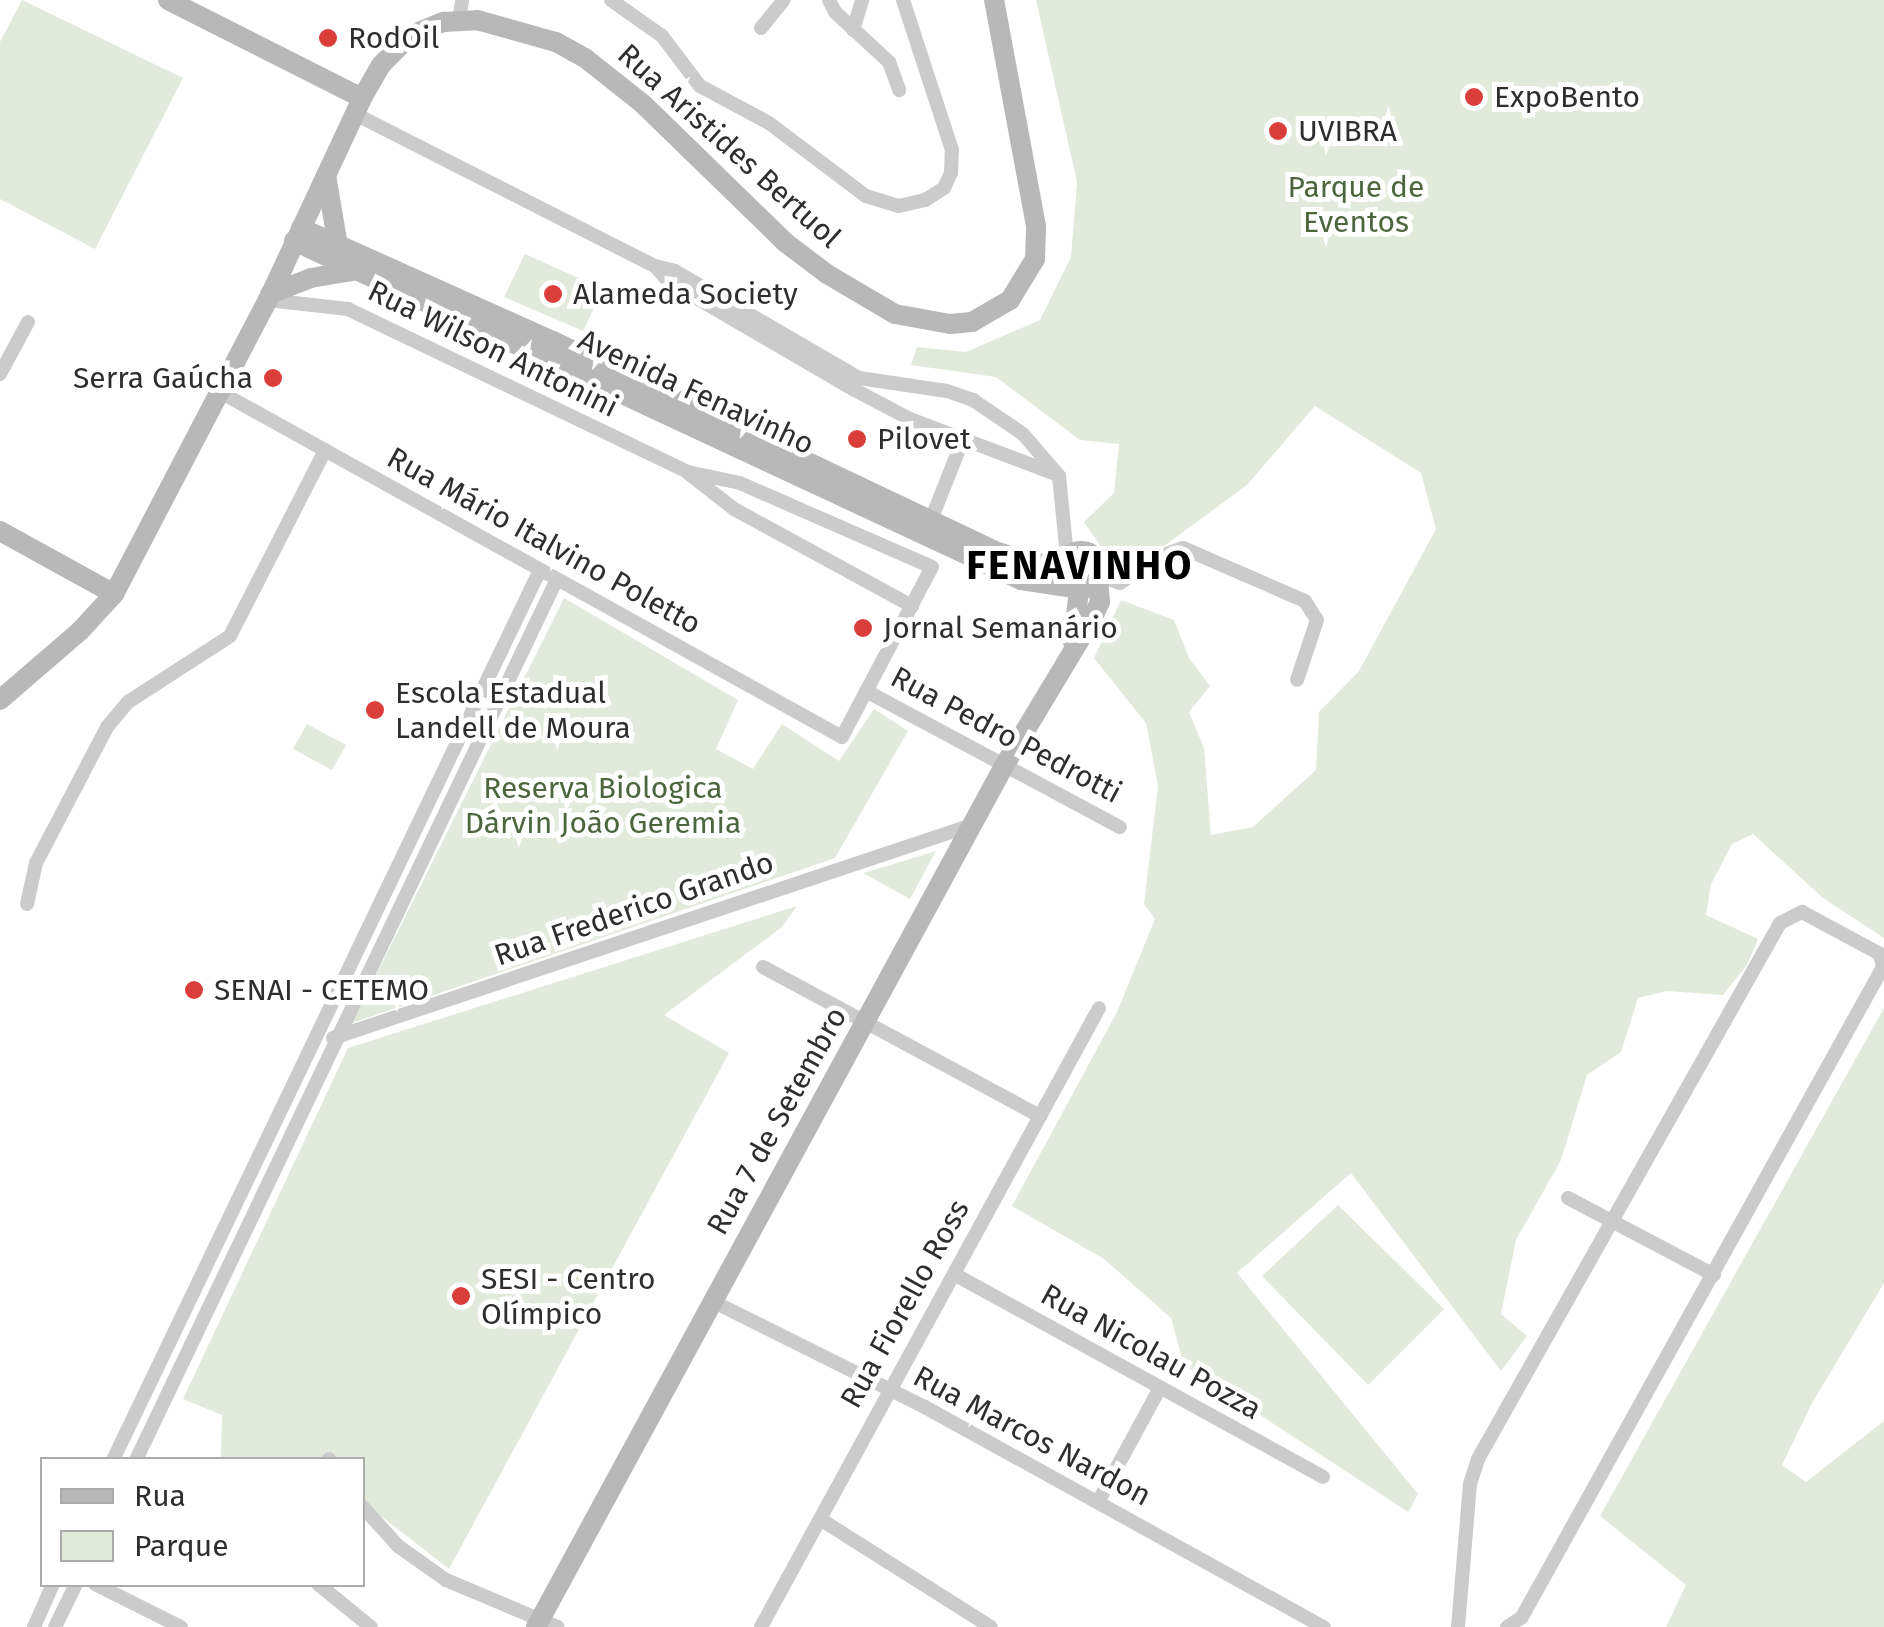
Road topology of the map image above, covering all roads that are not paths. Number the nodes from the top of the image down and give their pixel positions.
1 (168, 0) edge
2 (612, 0) edge
3 (784, 0) edge
4 (829, 0) edge
5 (862, 0) edge
6 (902, 0) edge
7 (994, 0) edge
8 (460, 10) edge
9 (761, 28) dead end
10 (853, 30) junction
11 (899, 90) dead end
12 (358, 106) junction
13 (326, 175) junction
14 (298, 234) junction
15 (338, 246) junction
16 (655, 266) junction
17 (352, 271) junction
18 (380, 274) junction
19 (269, 297) junction
20 (28, 322) dead end
21 (0, 374) edge
22 (220, 392) junction
23 (963, 439) junction
24 (325, 450) junction
25 (796, 464) junction
26 (688, 472) junction
27 (1059, 476) junction
28 (931, 520) junction
29 (0, 531) edge
30 (958, 542) junction
31 (1065, 559) junction
32 (539, 572) junction
33 (1099, 576) junction
34 (556, 581) junction
35 (1076, 589) junction
36 (114, 594) junction
37 (912, 606) junction
38 (1071, 654) junction
39 (1297, 680) dead end
40 (866, 691) junction
41 (0, 700) edge
42 (1004, 766) junction
43 (438, 780) junction
44 (456, 788) junction
45 (973, 824) junction
46 (1120, 827) dead end
47 (408, 842) junction
48 (426, 850) junction
49 (27, 904) dead end
50 (763, 967) dead end
51 (1099, 1008) dead end
52 (866, 1025) junction
53 (335, 1038) junction
54 (312, 1041) junction
55 (1040, 1116) junction
56 (1568, 1198) dead end
57 (1611, 1220) junction
58 (954, 1274) junction
59 (1714, 1275) junction
60 (712, 1300) junction
61 (158, 1366) junction
62 (176, 1374) junction
63 (1160, 1388) junction
64 (888, 1390) junction
65 (114, 1457) edge
66 (137, 1457) edge
67 (1323, 1478) dead end
68 (1098, 1502) junction
69 (365, 1509) edge
70 (820, 1519) junction
71 (53, 1587) edge
72 (75, 1587) edge
73 (101, 1587) edge
74 (322, 1587) edge
75 (1296, 1620) edge
76 (544, 1624) edge
77 (34, 1627) edge
78 (56, 1627) edge
79 (181, 1627) edge
80 (371, 1627) edge
81 (761, 1627) edge
82 (991, 1627) edge
83 (1324, 1627) edge
84 (1458, 1627) edge
85 (1508, 1627) edge

1 - 12 street
2 - 6 street
3 - 9 street
4 - 10 street
5 - 10 street
7 - 8 street, Rua Aristides Bertuol
8 - 12 street, Rua Aristides Bertuol
10 - 11 street
12 - 13 street, Rua Aristides Bertuol
12 - 16 street
13 - 14 street, Rua Aristides Bertuol
13 - 15 street
14 - 15 street, Avenida Fenavinho
14 - 17 street, Avenida Fenavinho
14 - 19 street, Rua Aristides Bertuol
15 - 18 street, Avenida Fenavinho
16 - 23 street
16 - 27 street
17 - 18 street, Avenida Fenavinho
17 - 19 street
18 - 25 street, Avenida Fenavinho
19 - 22 street, Rua Aristides Bertuol
19 - 26 street, Rua Wilson Antonini
20 - 21 street
22 - 24 street, Rua Mário Italvino Poletto
22 - 36 street, Rua Aristides Bertuol
23 - 27 street
23 - 28 street
24 - 32 street, Rua Mário Italvino Poletto
24 - 49 street
25 - 28 street, Avenida Fenavinho
25 - 30 street, Avenida Fenavinho
26 - 37 street, Rua Wilson Antonini
26 - 37 street, Rua Wilson Antonini
27 - 31 street
28 - 30 street, Avenida Fenavinho
29 - 36 street
30 - 31 street, Avenida Fenavinho
30 - 35 street, Avenida Fenavinho
31 - 33 street
31 - 35 street
32 - 34 street, Rua Mário Italvino Poletto
32 - 43 street
33 - 35 street
33 - 38 street, Rua 7 de Setembro
33 - 39 street
34 - 40 street, Rua Mário Italvino Poletto
34 - 44 street
35 - 38 street, Rua 7 de Setembro
36 - 41 street, Rua Aristides Bertuol
37 - 40 street
38 - 42 street, Rua 7 de Setembro
40 - 42 street, Rua Pedro Pedrotti
42 - 45 street, Rua 7 de Setembro
42 - 46 street, Rua Pedro Pedrotti
43 - 44 street
43 - 47 street
44 - 48 street
45 - 52 street, Rua 7 de Setembro
45 - 53 street, Rua Frederico Grando
47 - 48 street
47 - 54 street
48 - 53 street
50 - 52 street
51 - 55 street, Rua Fiorello Ross
52 - 55 street
52 - 60 street, Rua 7 de Setembro
53 - 54 street, Rua Frederico Grando
53 - 62 street
54 - 61 street
55 - 58 street, Rua Fiorello Ross
56 - 57 street
57 - 59 street
57 - 59 street
57 - 84 street
58 - 63 street, Rua Nicolau Pozza
58 - 64 street, Rua Fiorello Ross
59 - 85 street
60 - 64 street, Rua Marcos Nardon
60 - 76 street, Rua 7 de Setembro
61 - 62 street
61 - 65 street
62 - 66 street
63 - 67 street, Rua Nicolau Pozza
63 - 68 street
64 - 68 street, Rua Marcos Nardon
64 - 70 street, Rua Fiorello Ross
68 - 75 street, Rua Marcos Nardon
69 - 76 street
70 - 81 street, Rua Fiorello Ross
70 - 82 street
71 - 77 street
72 - 78 street
73 - 79 street
74 - 80 street
75 - 83 street, Rua Marcos Nardon

